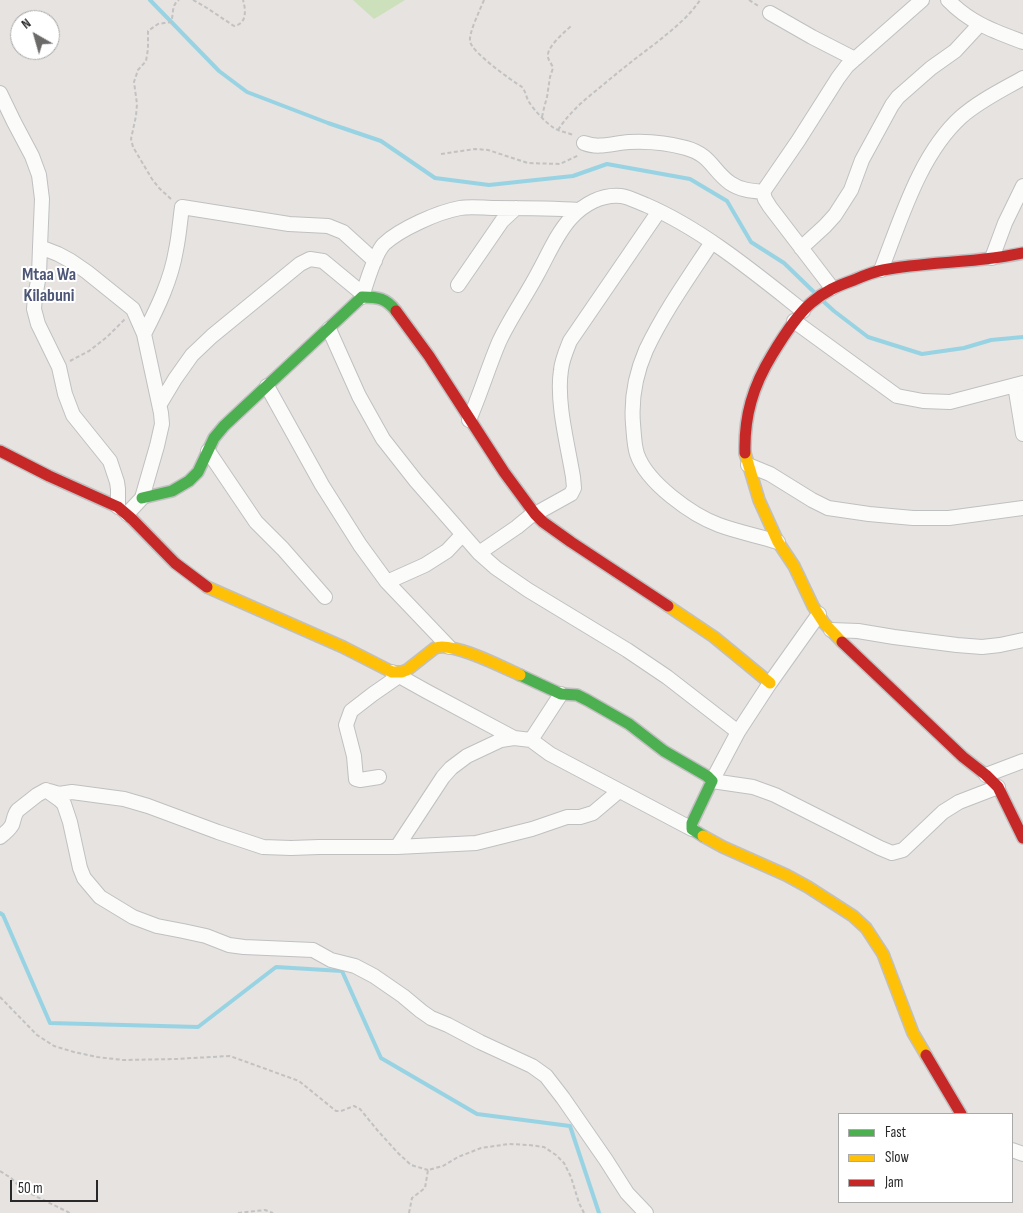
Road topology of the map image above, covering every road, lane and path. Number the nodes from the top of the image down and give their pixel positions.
1 (179, 0) edge
2 (193, 0) edge
3 (243, 0) edge
4 (484, 0) edge
5 (700, 0) edge
6 (922, 0) edge
7 (948, 0) edge
8 (770, 13) dead end
9 (980, 24) junction
10 (572, 25) dead end
11 (1023, 42) edge
12 (855, 58) junction
13 (1023, 78) edge
14 (0, 92) edge
15 (542, 117) junction
16 (558, 130) junction
17 (589, 145) junction
18 (441, 154) dead end
19 (1023, 186) edge
20 (763, 192) junction
21 (182, 207) junction
22 (516, 208) junction
23 (579, 210) junction
24 (660, 211) junction
25 (712, 242) junction
26 (40, 246) junction
27 (801, 248) junction
28 (1023, 253) edge
29 (992, 258) junction
30 (375, 261) junction
31 (881, 270) junction
32 (458, 285) dead end
33 (832, 288) junction
34 (362, 296) junction
35 (133, 309) junction
36 (803, 312) junction
37 (329, 329) junction
38 (144, 334) junction
39 (59, 367) junction
40 (1019, 384) edge
41 (267, 386) junction
42 (160, 404) junction
43 (469, 420) junction
44 (1023, 434) edge
45 (208, 450) junction
46 (0, 451) edge
47 (748, 465) junction
48 (142, 498) junction
49 (1023, 508) edge
50 (122, 510) junction
51 (535, 513) junction
52 (462, 535) junction
53 (778, 542) junction
54 (479, 553) junction
55 (387, 582) junction
56 (325, 597) dead end
57 (819, 614) junction
58 (831, 630) junction
59 (1023, 640) edge
60 (449, 647) junction
61 (395, 674) junction
62 (770, 683) junction
63 (560, 694) junction
64 (738, 732) junction
65 (514, 738) junction
66 (531, 740) junction
67 (1023, 760) edge
68 (986, 775) junction
69 (379, 777) dead end
70 (712, 781) junction
71 (998, 787) junction
72 (46, 790) junction
73 (619, 791) junction
74 (692, 829) junction
75 (0, 837) edge
76 (1023, 838) edge
77 (397, 846) junction
78 (0, 997) edge
79 (960, 1113) edge
80 (428, 1170) junction
81 (0, 1171) edge
82 (70, 1213) edge
83 (238, 1213) edge
84 (273, 1213) edge
85 (409, 1213) edge
86 (584, 1213) edge
87 (646, 1213) edge

1 - 21 path
2 - 3 path
4 - 15 path
5 - 16 path
6 - 12 street
7 - 9 street
8 - 12 street
9 - 11 street
9 - 27 street
10 - 15 path
12 - 20 street
13 - 31 street
14 - 26 street
15 - 16 path
16 - 17 path
17 - 18 path
17 - 20 street
19 - 29 street
20 - 27 street
21 - 30 street
21 - 38 street
22 - 23 street
22 - 30 street
22 - 32 street
23 - 24 street
23 - 43 street
24 - 25 street
24 - 51 street
25 - 36 street
25 - 53 street
26 - 35 street
26 - 39 street
27 - 33 street
28 - 29 street
29 - 31 street
30 - 34 street
31 - 33 street
33 - 36 street
34 - 37 street
34 - 42 street
34 - 43 street
35 - 38 street
35 - 39 path
36 - 40 street
36 - 47 street
37 - 41 street
37 - 52 street
38 - 42 street
39 - 50 street
40 - 44 street
41 - 45 street
41 - 55 street
42 - 48 street
43 - 51 street
45 - 48 street
45 - 56 street
46 - 50 street
47 - 49 street
47 - 53 street
48 - 50 street
50 - 61 street
51 - 54 street
51 - 62 street
52 - 54 street
52 - 55 street
53 - 57 street
54 - 64 street
55 - 60 street
57 - 58 street
57 - 62 street
58 - 59 street
58 - 68 street
60 - 61 street
60 - 63 street
61 - 65 street
61 - 69 street
62 - 64 street
63 - 66 street
63 - 70 street
64 - 70 street
65 - 66 street
65 - 77 street
66 - 73 street
67 - 68 street
68 - 71 street
70 - 71 street
70 - 74 street
71 - 76 street
72 - 75 street
72 - 77 street
72 - 87 street
73 - 74 street
73 - 77 street
74 - 79 street
78 - 80 path
80 - 85 path
80 - 86 path
81 - 82 path
83 - 84 path

